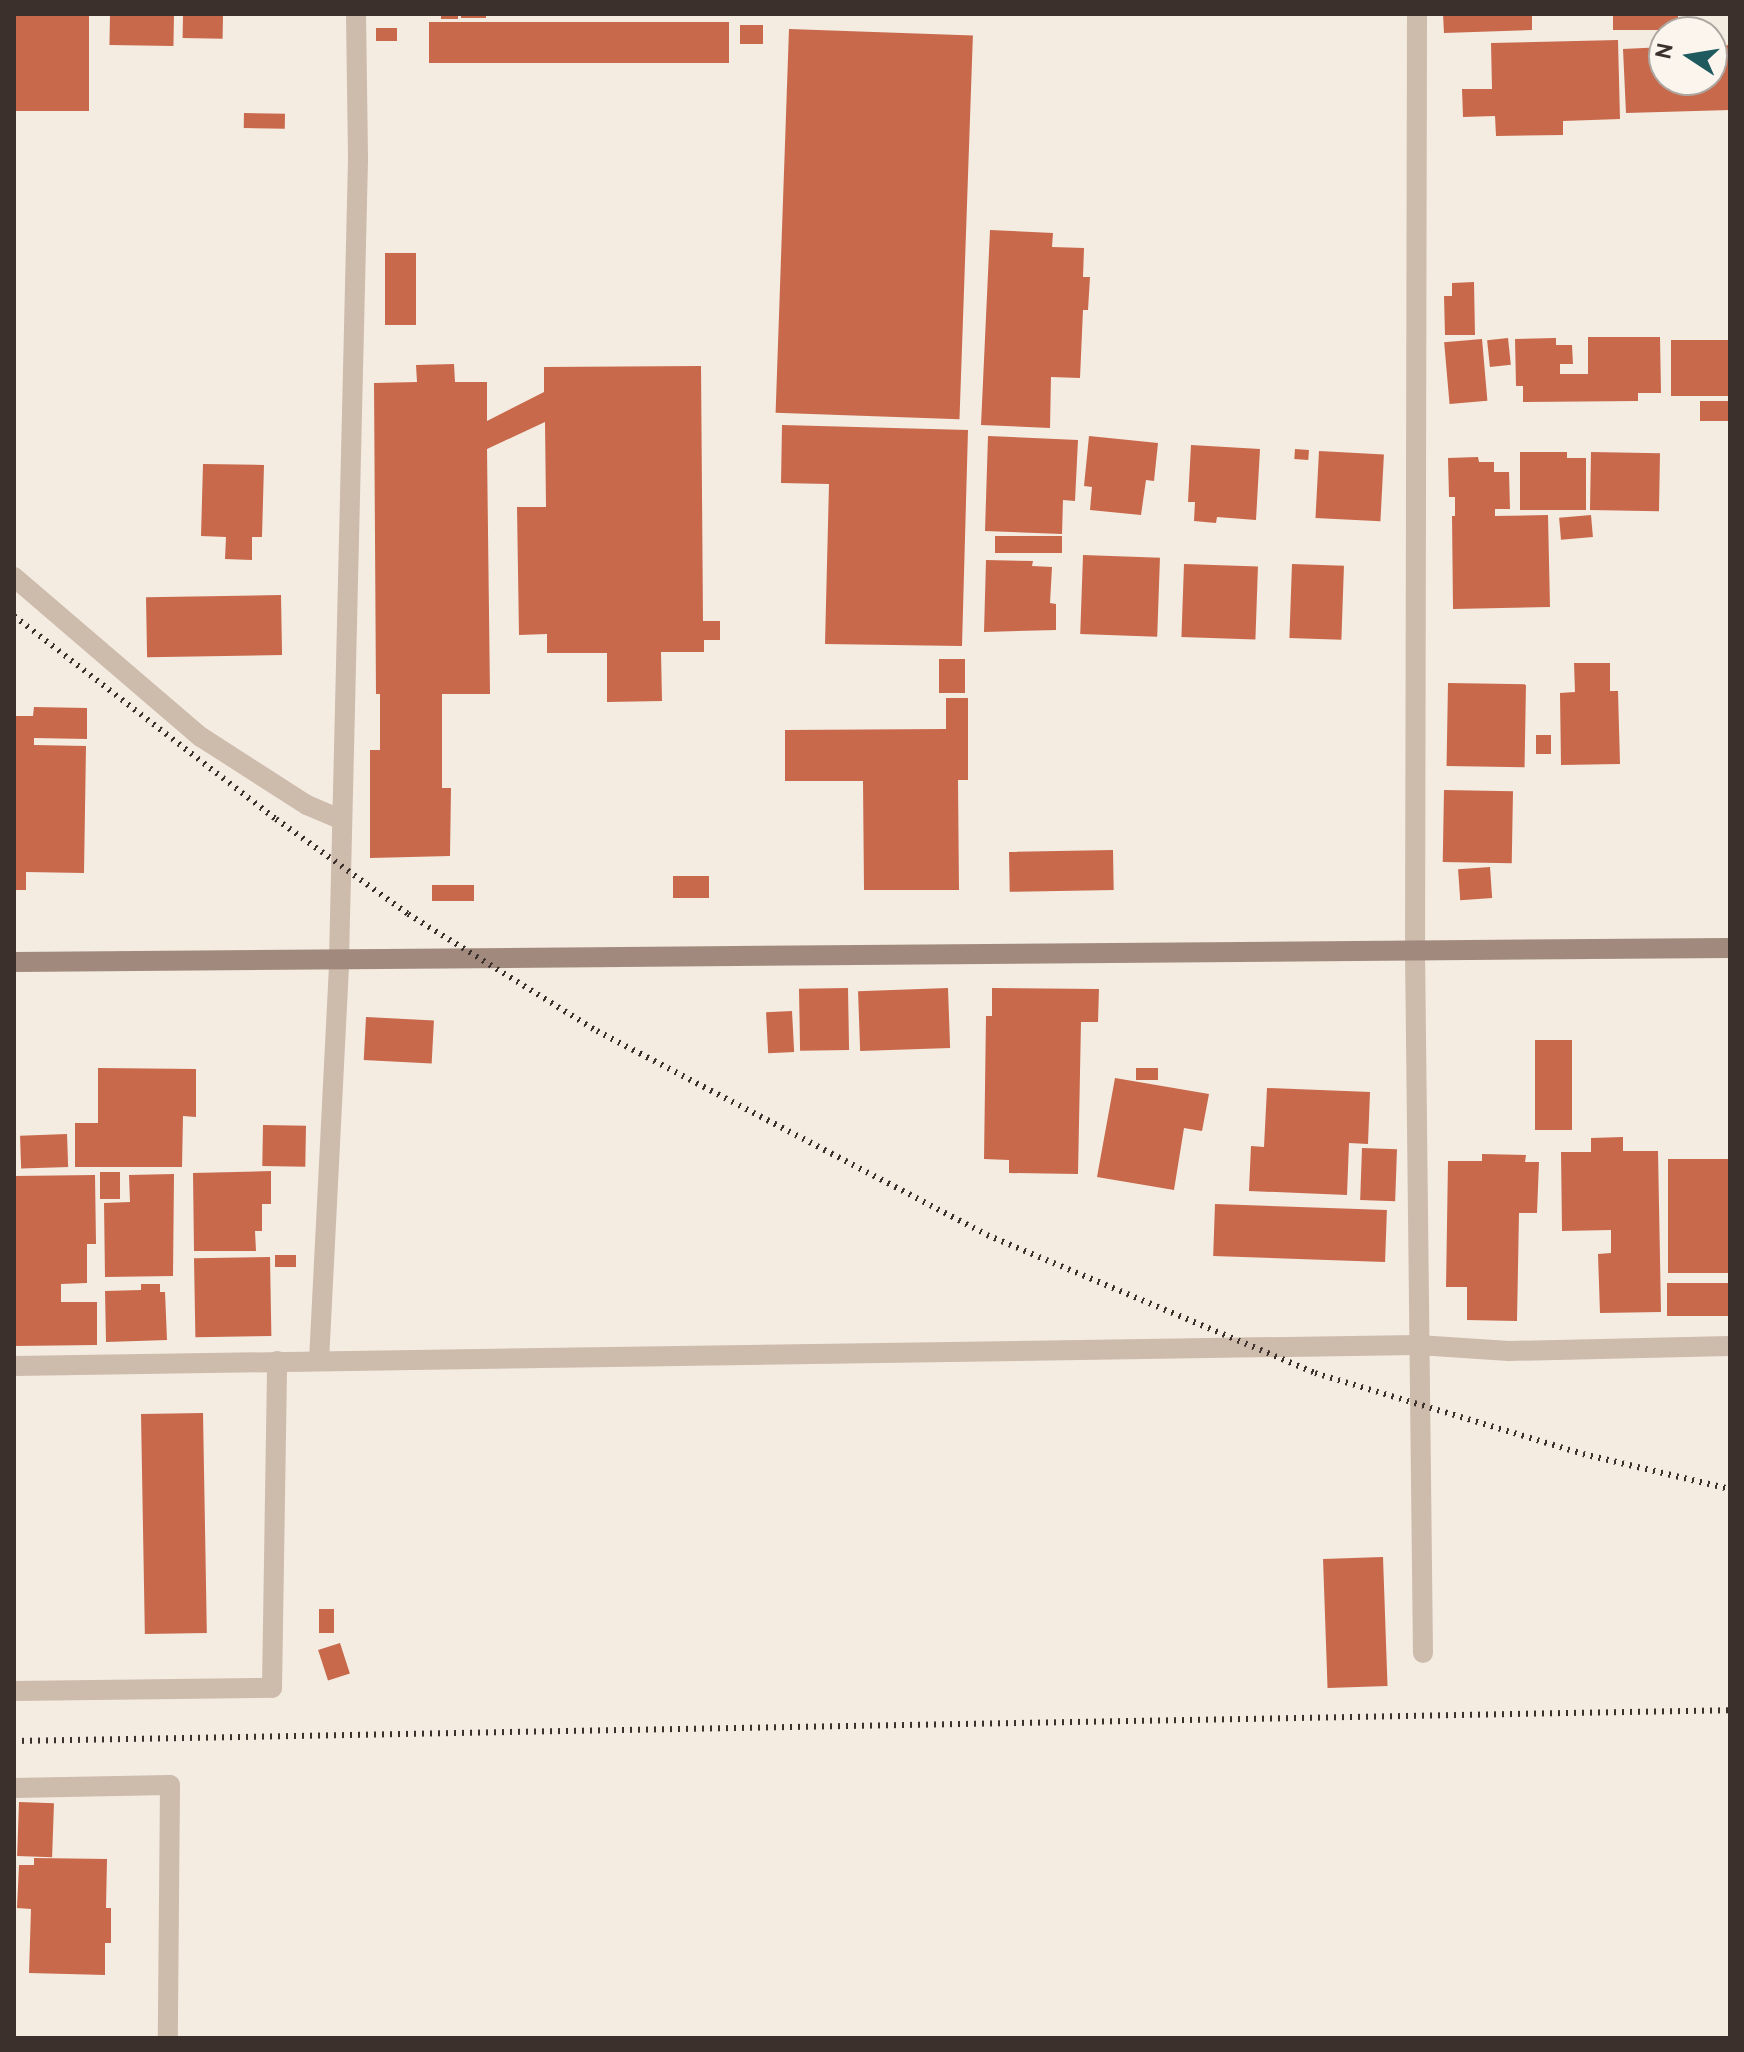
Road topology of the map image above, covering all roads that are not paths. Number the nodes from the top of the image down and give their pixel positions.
1 (356, 14) edge
2 (1417, 14) edge
3 (14, 577) edge
4 (342, 820) junction
5 (1730, 948) edge
6 (1415, 950) junction
7 (339, 960) junction
8 (14, 962) edge
9 (1418, 1345) junction
10 (1730, 1346) edge
11 (277, 1361) junction
12 (319, 1361) junction
13 (14, 1366) edge
14 (1423, 1653) dead end
15 (14, 1691) edge
16 (14, 1788) edge
17 (168, 2038) edge

1 - 4 street
2 - 6 street
3 - 4 street
4 - 7 street
5 - 6 street
6 - 7 street
6 - 9 street
7 - 8 street
7 - 12 street
9 - 10 street
9 - 12 street
9 - 14 street
11 - 12 street
11 - 13 street
11 - 15 street
16 - 17 street

